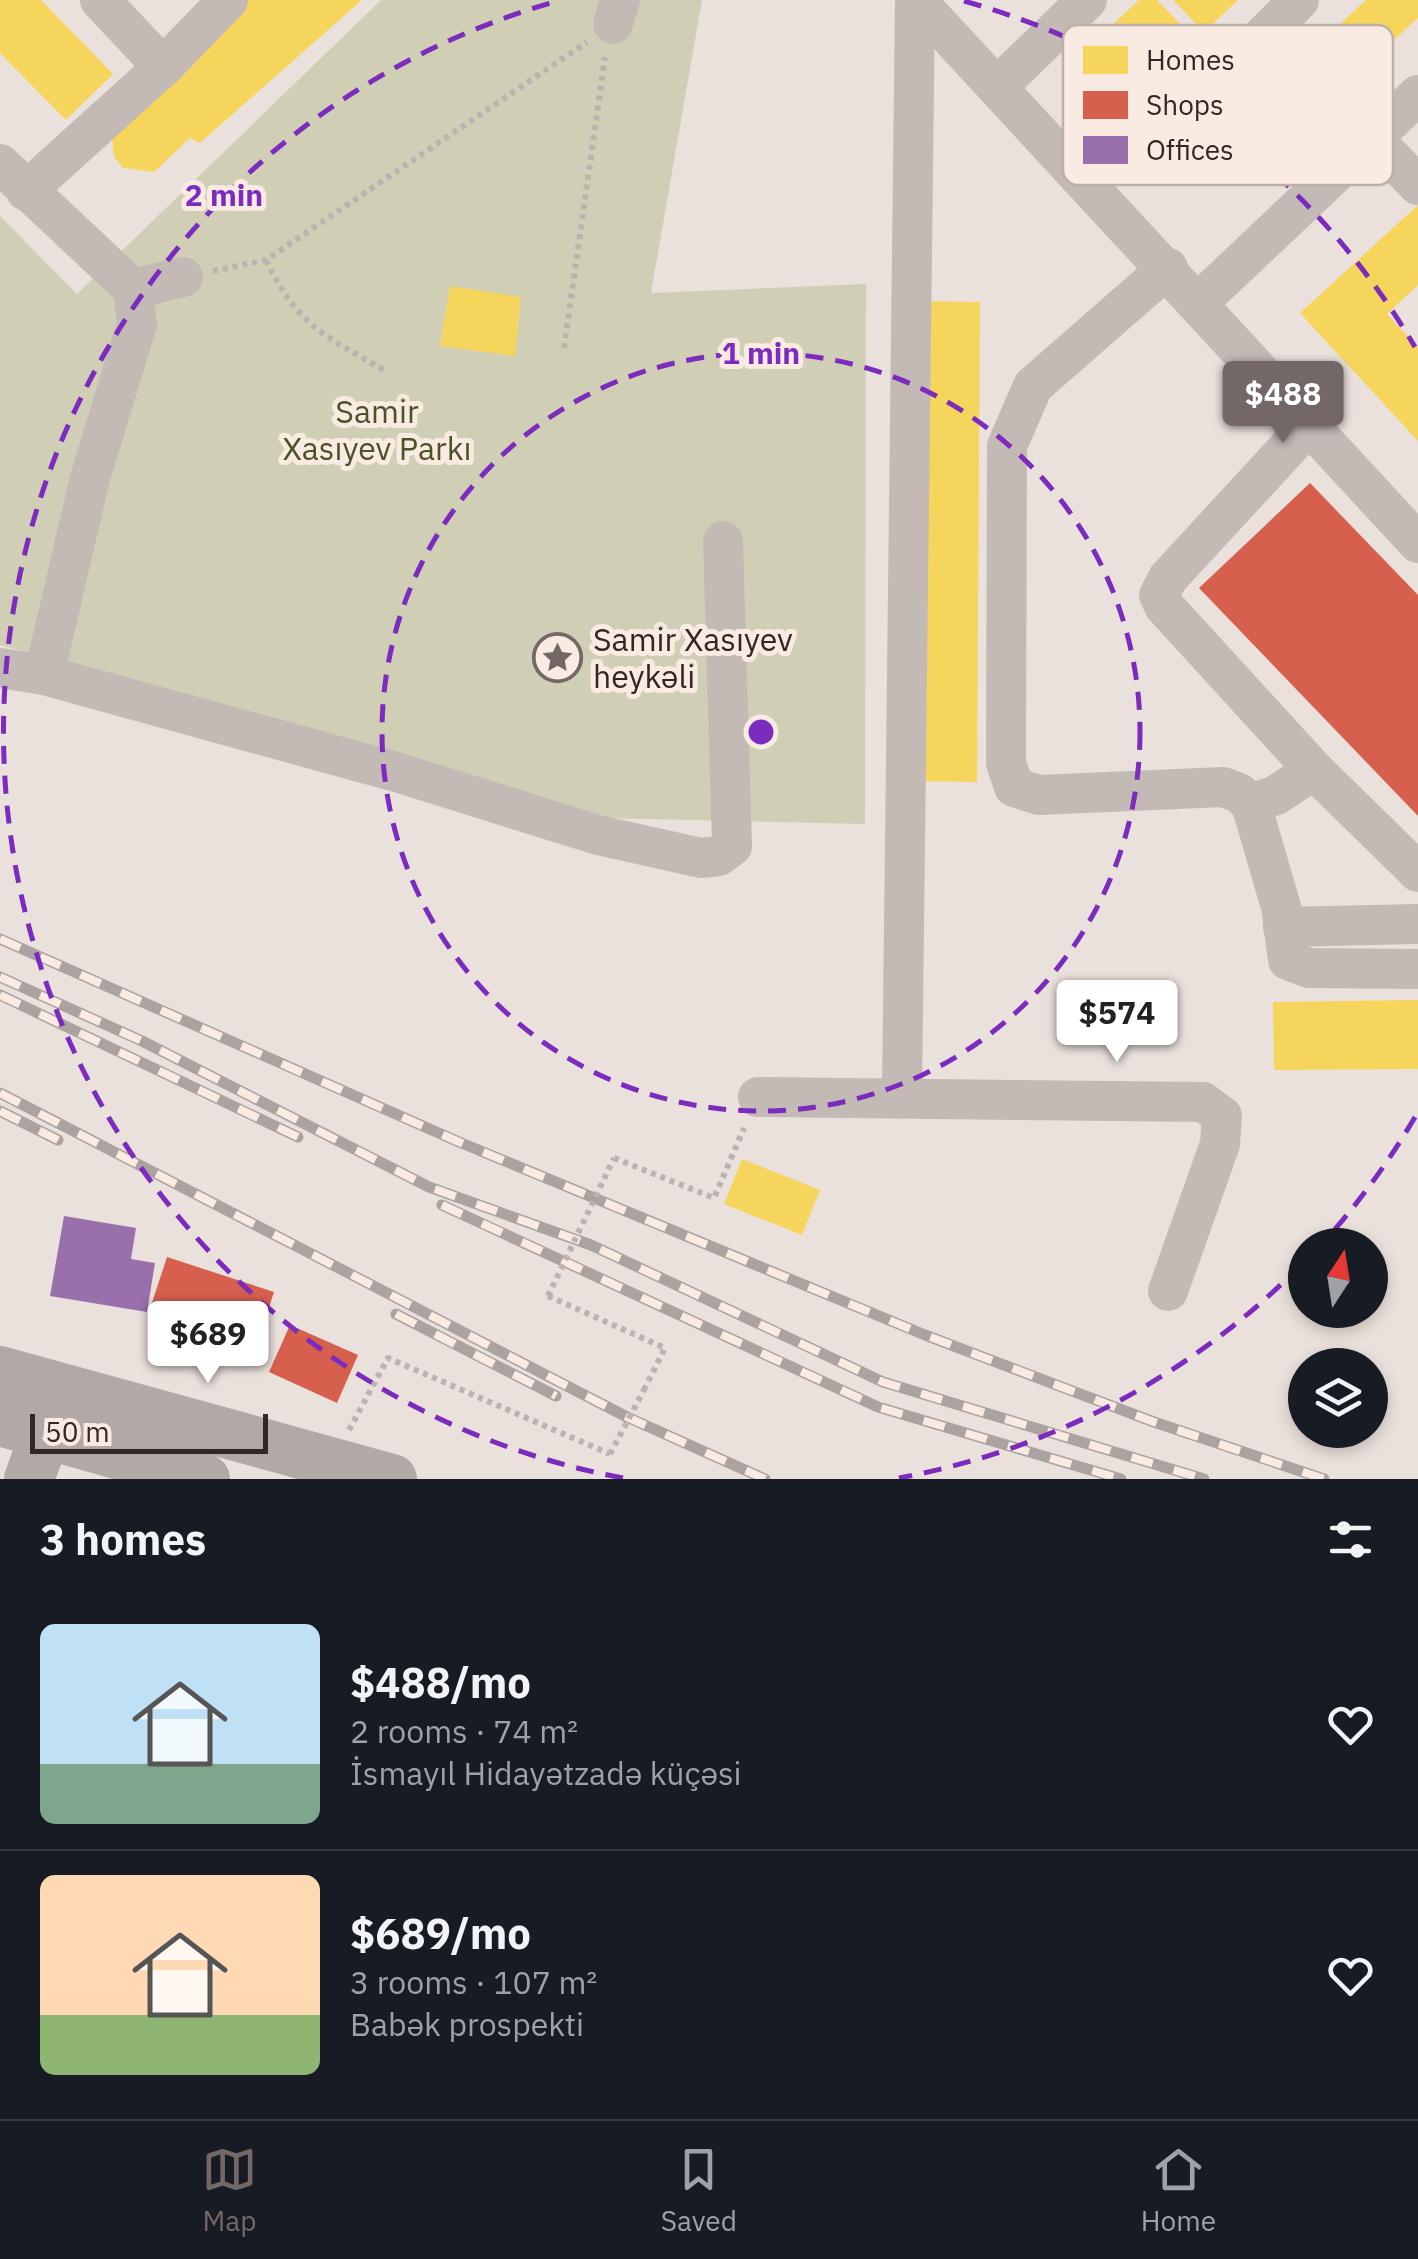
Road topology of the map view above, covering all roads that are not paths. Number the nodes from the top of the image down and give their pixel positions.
1 (100, 0) edge
2 (228, 0) edge
3 (916, 0) edge
4 (1087, 0) edge
5 (1299, 0) edge
6 (1274, 25) edge
7 (162, 67) junction
8 (999, 86) junction
9 (1418, 95) edge
10 (1393, 118) edge
11 (1063, 155) edge
12 (1393, 170) edge
13 (13, 177) edge
14 (1091, 185) edge
15 (1322, 185) edge
16 (1418, 185) edge
17 (1168, 268) junction
18 (182, 278) road end
19 (132, 290) junction
20 (1198, 302) junction
21 (1310, 424) junction
22 (723, 542) dead end
23 (1418, 543) edge
24 (0, 668) edge
25 (44, 675) junction
26 (1314, 770) junction
27 (1251, 804) junction
28 (1418, 872) edge
29 (1418, 924) edge
30 (1282, 928) junction
31 (1418, 969) edge
32 (902, 1095) junction
33 (758, 1097) road end
34 (1168, 1291) dead end
35 (0, 1371) edge
36 (113, 1402) junction
37 (0, 1421) edge
38 (240, 1436) junction
39 (29, 1479) edge
40 (205, 1479) edge
41 (276, 1479) edge
42 (392, 1479) edge

1 - 7 street
2 - 7 street
3 - 8 street
3 - 32 street
4 - 8 street
5 - 6 street
7 - 13 street
8 - 11 street
9 - 10 street
12 - 16 street
13 - 19 street
14 - 17 street
15 - 20 street
17 - 20 street
17 - 27 street
18 - 19 street
19 - 25 street
20 - 21 street
21 - 23 street
21 - 26 street
22 - 25 street
24 - 25 street
26 - 27 street
26 - 28 street
27 - 30 street
29 - 30 street
30 - 31 street
32 - 33 street
32 - 34 street
35 - 36 main road
36 - 38 main road
36 - 39 main road
37 - 40 main road, bridge
38 - 41 main road
38 - 42 main road

